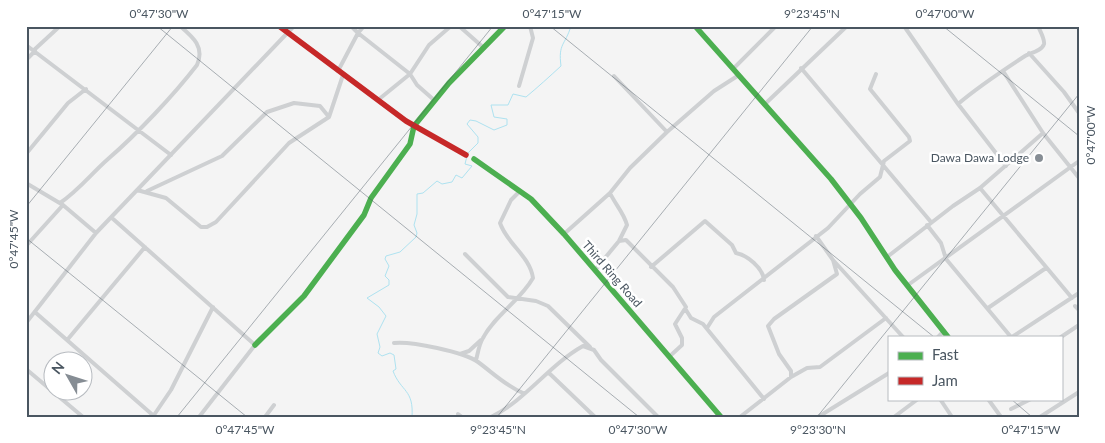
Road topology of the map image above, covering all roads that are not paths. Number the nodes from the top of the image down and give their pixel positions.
1 (60, 26) edge
2 (180, 26) edge
3 (279, 26) edge
4 (294, 26) edge
5 (351, 26) edge
6 (364, 26) edge
7 (451, 26) edge
8 (459, 26) edge
9 (505, 26) edge
10 (530, 26) edge
11 (776, 26) edge
12 (847, 26) edge
13 (904, 26) edge
14 (1038, 26) edge
15 (699, 28) edge
16 (288, 33) junction
17 (358, 33) junction
18 (26, 44) edge
19 (484, 48) junction
20 (35, 50) junction
21 (1029, 53) junction
22 (26, 60) edge
23 (800, 68) junction
24 (733, 69) junction
25 (1003, 71) junction
26 (341, 73) junction
27 (410, 74) junction
28 (876, 74) dead end
29 (739, 75) junction
30 (614, 76) dead end
31 (519, 86) dead end
32 (86, 89) junction
33 (378, 100) junction
34 (434, 100) junction
35 (765, 104) junction
36 (958, 104) junction
37 (1079, 113) edge
38 (329, 117) junction
39 (414, 126) junction
40 (139, 128) junction
41 (667, 132) junction
42 (1043, 133) junction
43 (26, 154) edge
44 (171, 154) junction
45 (466, 155) joint
46 (474, 160) joint
47 (1079, 161) edge
48 (883, 166) junction
49 (1006, 166) junction
50 (1070, 169) junction
51 (1079, 178) edge
52 (26, 183) edge
53 (980, 188) junction
54 (137, 190) junction
55 (147, 191) junction
56 (520, 191) junction
57 (610, 193) junction
58 (61, 204) junction
59 (850, 205) junction
60 (1002, 216) junction
61 (112, 218) junction
62 (931, 222) junction
63 (927, 225) junction
64 (96, 233) junction
65 (564, 234) junction
66 (816, 236) junction
67 (619, 241) junction
68 (26, 246) edge
69 (145, 247) junction
70 (465, 254) dead end
71 (887, 257) junction
72 (946, 259) junction
73 (833, 260) junction
74 (651, 267) junction
75 (1046, 268) junction
76 (595, 270) junction
77 (764, 280) junction
78 (908, 285) junction
79 (1079, 293) edge
80 (519, 298) junction
81 (1072, 298) junction
82 (1075, 306) dead end
83 (212, 307) junction
84 (988, 308) junction
85 (686, 310) junction
86 (1079, 310) edge
87 (36, 313) junction
88 (886, 318) junction
89 (26, 323) edge
90 (1079, 325) edge
91 (707, 328) junction
92 (946, 334) edge
93 (902, 336) edge
94 (1011, 336) edge
95 (1014, 336) edge
96 (1062, 336) edge
97 (68, 339) junction
98 (482, 339) junction
99 (586, 342) junction
100 (394, 343) dead end
101 (255, 345) junction
102 (583, 346) junction
103 (590, 347) junction
104 (456, 354) junction
105 (670, 356) junction
106 (476, 360) junction
107 (26, 369) edge
108 (549, 373) junction
109 (888, 374) edge
110 (792, 377) junction
111 (1079, 392) edge
112 (523, 393) junction
113 (764, 399) junction
114 (917, 400) edge
115 (941, 400) edge
116 (989, 400) edge
117 (1029, 400) edge
118 (1056, 400) edge
119 (274, 405) dead end
120 (1059, 405) junction
121 (1011, 409) dead end
122 (154, 416) edge
123 (83, 417) edge
124 (199, 417) edge
125 (265, 417) edge
126 (491, 417) edge
127 (595, 417) edge
128 (658, 417) edge
129 (721, 417) edge
130 (740, 417) edge
131 (818, 417) edge
132 (894, 417) edge
133 (952, 417) edge
134 (1001, 417) edge
135 (1040, 417) edge

1 - 20 street
2 - 40 street
3 - 16 street
4 - 16 street
5 - 17 street
6 - 17 street
7 - 27 street
8 - 19 street
9 - 19 street
10 - 31 street
11 - 24 street
12 - 23 street
13 - 36 street
14 - 21 street
15 - 24 street
16 - 26 street
16 - 44 street
17 - 26 street
17 - 27 street
18 - 20 street
19 - 34 street
20 - 22 street
20 - 32 street
21 - 25 street
21 - 37 street
23 - 35 street
23 - 48 street
24 - 29 street
25 - 36 street
25 - 42 street
26 - 33 street
26 - 38 street
27 - 33 street
27 - 34 street
28 - 48 street
29 - 35 street
29 - 41 street
30 - 41 street
32 - 40 street
32 - 43 street
33 - 39 street
34 - 39 street
35 - 59 street
36 - 49 street
38 - 55 street
38 - 55 street
39 - 45 street
39 - 101 street
40 - 44 street
40 - 58 street
41 - 57 street
42 - 49 street
42 - 50 street
44 - 54 street
45 - 46 street
46 - 56 street, Third Ring Road
47 - 50 street
48 - 59 street
48 - 62 street
49 - 53 street
50 - 51 street
50 - 60 street
52 - 58 street
53 - 60 street
53 - 62 street
54 - 55 street
54 - 61 street
56 - 65 street, Third Ring Road
56 - 80 street
57 - 65 street
57 - 67 street
58 - 64 street
58 - 68 street
59 - 66 street
59 - 71 street
60 - 72 street
60 - 75 street
61 - 64 street
61 - 69 street
62 - 63 street
63 - 71 street
63 - 72 street
64 - 87 street
65 - 76 street, Third Ring Road
66 - 73 street
66 - 77 street
67 - 74 street
67 - 76 street
69 - 83 street
69 - 97 street
70 - 80 street
71 - 78 street
72 - 78 street
72 - 84 street
73 - 88 street
73 - 110 street
74 - 77 street
74 - 85 street
75 - 81 street
75 - 84 street
76 - 105 street, Third Ring Road
77 - 91 street
78 - 92 street
79 - 81 street
80 - 98 street
80 - 99 street
81 - 95 street
82 - 86 street
83 - 101 street
83 - 122 street
84 - 94 street
85 - 91 street
85 - 105 street
87 - 89 street
87 - 97 street
88 - 93 street
88 - 110 street
90 - 96 street
91 - 113 street
97 - 122 street
98 - 104 street
98 - 106 street
99 - 102 street
99 - 103 street
100 - 104 street
101 - 124 street
102 - 103 street
102 - 108 street
103 - 128 street
104 - 106 street
105 - 129 street, Third Ring Road
106 - 112 street
107 - 123 street
108 - 112 street
108 - 127 street
109 - 131 street
110 - 113 street
111 - 120 street
112 - 126 street
113 - 130 street
114 - 132 street
115 - 133 street
116 - 134 street
117 - 121 street
118 - 120 street
119 - 125 street
120 - 135 street

